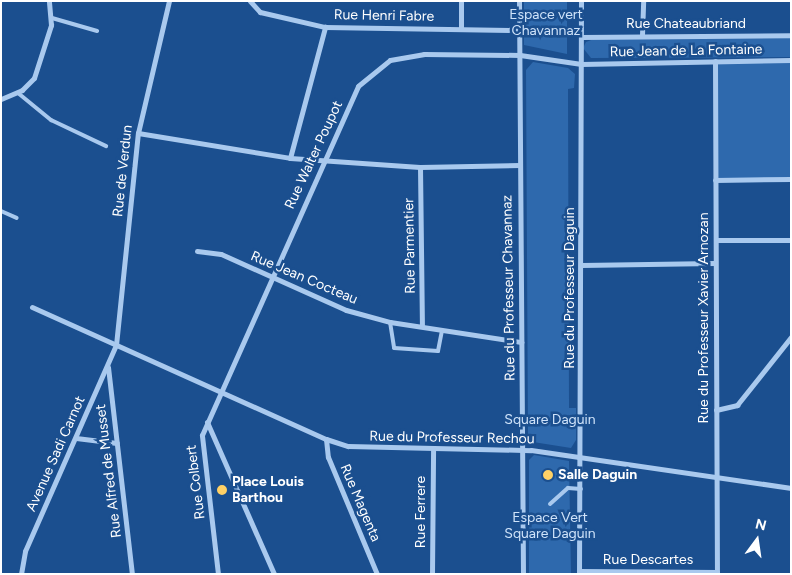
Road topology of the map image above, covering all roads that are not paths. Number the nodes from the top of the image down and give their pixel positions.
1 (49, 1) edge
2 (169, 1) edge
3 (250, 1) edge
4 (461, 1) edge
5 (519, 1) edge
6 (581, 1) edge
7 (643, 1) edge
8 (52, 18) junction
9 (325, 27) junction
10 (461, 29) junction
11 (98, 30) dead end
12 (519, 30) junction
13 (642, 35) junction
14 (791, 35) edge
15 (581, 37) junction
16 (520, 55) junction
17 (791, 60) edge
18 (715, 61) junction
19 (581, 64) junction
20 (18, 93) junction
21 (1, 99) edge
22 (138, 133) junction
23 (106, 146) dead end
24 (290, 158) junction
25 (323, 161) junction
26 (520, 165) junction
27 (420, 167) junction
28 (791, 179) edge
29 (715, 180) junction
30 (1, 211) edge
31 (17, 218) dead end
32 (716, 240) junction
33 (791, 240) edge
34 (197, 251) dead end
35 (715, 263) junction
36 (581, 265) junction
37 (271, 278) junction
38 (32, 306) dead end
39 (390, 322) junction
40 (422, 325) junction
41 (442, 330) junction
42 (791, 337) edge
43 (521, 342) junction
44 (116, 345) junction
45 (108, 366) junction
46 (220, 391) junction
47 (716, 410) junction
48 (207, 422) junction
49 (76, 438) junction
50 (326, 439) junction
51 (117, 442) junction
52 (522, 449) junction
53 (433, 450) junction
54 (582, 457) junction
55 (716, 477) junction
56 (791, 488) edge
57 (581, 489) junction
58 (550, 504) dead end
59 (579, 572) edge
60 (717, 573) edge
61 (21, 574) edge
62 (132, 574) edge
63 (218, 574) edge
64 (274, 574) edge
65 (377, 574) edge
66 (432, 574) edge
67 (522, 574) edge

1 - 8 street
2 - 22 street, Rue de Verdun
3 - 9 street
4 - 10 street
5 - 12 street, Rue du Professeur Chavannaz
6 - 15 street, Rue du Professeur Daguin
7 - 13 street
8 - 11 lane
8 - 20 street
9 - 10 street, Rue Henri Fabre
9 - 24 street, Rue Henri Fabre
10 - 12 street, Rue Henri Fabre
12 - 16 street, Rue du Professeur Chavannaz
13 - 14 street, Rue Chateaubriand
13 - 15 street, Rue Chateaubriand
15 - 19 street, Rue du Professeur Daguin
16 - 19 street, Rue Walter Poupot
16 - 25 street, Rue Walter Poupot
16 - 26 street, Rue du Professeur Chavannaz
17 - 18 street, Rue Jean de La Fontaine
18 - 19 street, Rue Jean de La Fontaine
18 - 29 street, Rue du Professeur Xavier Arnozan
19 - 36 street, Rue du Professeur Daguin
20 - 21 street
20 - 23 lane
22 - 24 street
22 - 44 street, Rue de Verdun
24 - 25 street
25 - 27 street
25 - 37 street, Rue Walter Poupot
26 - 27 street
26 - 43 street, Rue du Professeur Chavannaz
27 - 40 street, Rue Parmentier
28 - 29 street
29 - 32 street, Rue du Professeur Xavier Arnozan
30 - 31 lane
32 - 33 street
32 - 35 street, Rue du Professeur Xavier Arnozan
34 - 37 street, Rue Jean Cocteau
35 - 36 street
35 - 47 street, Rue du Professeur Xavier Arnozan
36 - 54 street, Rue du Professeur Daguin
37 - 39 street, Rue Jean Cocteau
37 - 46 street, Rue Walter Poupot
38 - 44 street, Rue du Professeur Rechou
39 - 40 street, Rue Jean Cocteau
39 - 41 lane
40 - 41 street, Rue Jean Cocteau
41 - 43 street, Rue Jean Cocteau
42 - 47 street
43 - 52 street, Rue du Professeur Chavannaz
44 - 45 street, Avenue Sadi Carnot
44 - 46 street, Rue du Professeur Rechou
45 - 49 street, Avenue Sadi Carnot
45 - 51 street, Rue Alfred de Musset
46 - 48 street, Rue Colbert
46 - 50 street, Rue du Professeur Rechou
47 - 55 street, Rue du Professeur Xavier Arnozan
48 - 63 street, Rue Colbert
48 - 64 street
49 - 51 street
49 - 61 street, Avenue Sadi Carnot
50 - 53 street, Rue du Professeur Rechou
50 - 65 street, Rue Magenta
51 - 62 street, Rue Alfred de Musset
52 - 53 street, Rue du Professeur Rechou
52 - 54 street, Rue du Professeur Rechou
52 - 67 street, Rue du Professeur Chavannaz
53 - 66 street, Rue Ferrere
54 - 55 street, Rue du Professeur Rechou
54 - 57 street, Rue du Professeur Daguin
55 - 56 street, Rue du Professeur Rechou
55 - 60 street, Rue du Professeur Xavier Arnozan
57 - 58 lane
57 - 59 street, Rue du Professeur Daguin
59 - 60 street, Rue Descartes

